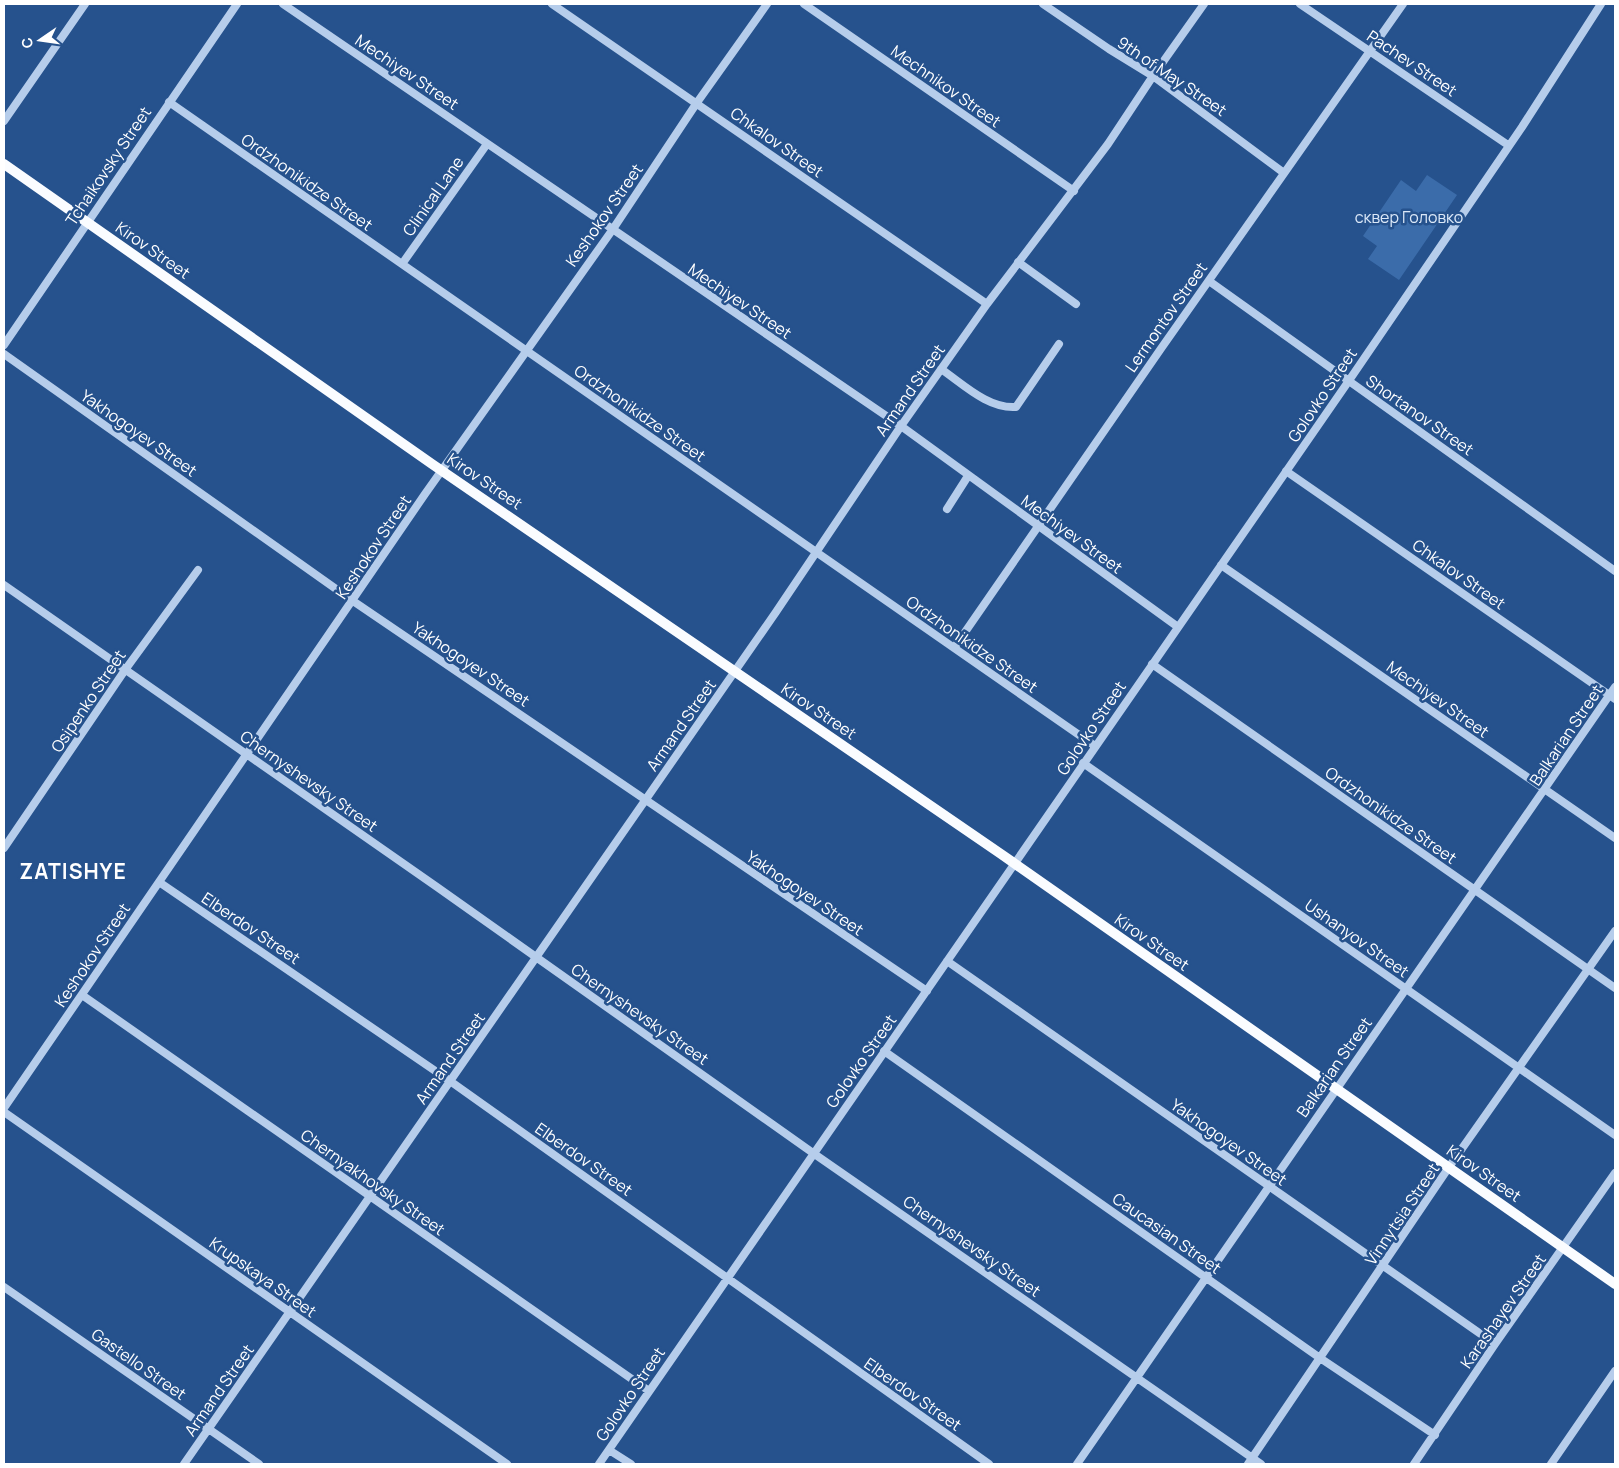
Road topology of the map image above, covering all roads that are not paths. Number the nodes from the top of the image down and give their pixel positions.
1 (85, 4) edge
2 (236, 4) edge
3 (283, 4) edge
4 (552, 4) edge
5 (767, 4) edge
6 (804, 4) edge
7 (1043, 4) edge
8 (1204, 4) edge
9 (1300, 4) edge
10 (1403, 4) edge
11 (1601, 4) edge
12 (1370, 51) junction
13 (1153, 76) junction
14 (169, 102) junction
15 (696, 104) junction
16 (4, 121) edge
17 (487, 144) junction
18 (1508, 145) junction
19 (4, 164) edge
20 (1284, 173) junction
21 (1074, 191) junction
22 (87, 222) junction
23 (612, 229) junction
24 (1018, 262) junction
25 (402, 264) junction
26 (1208, 281) junction
27 (987, 304) junction
28 (1076, 304) dead end
29 (1059, 344) dead end
30 (4, 345) edge
31 (526, 350) junction
32 (4, 354) edge
33 (941, 369) junction
34 (1348, 382) junction
35 (901, 426) junction
36 (442, 470) junction
37 (1286, 471) junction
38 (968, 476) junction
39 (947, 509) dead end
40 (1037, 526) junction
41 (816, 552) junction
42 (1221, 565) junction
43 (198, 570) dead end
44 (1615, 571) edge
45 (4, 585) edge
46 (353, 601) junction
47 (1178, 627) junction
48 (954, 648) junction
49 (1152, 664) junction
50 (125, 670) junction
51 (734, 672) junction
52 (1615, 686) edge
53 (1612, 697) edge
54 (1095, 746) junction
55 (247, 755) junction
56 (1083, 763) junction
57 (1545, 789) junction
58 (645, 800) junction
59 (1615, 838) edge
60 (4, 848) edge
61 (1014, 864) junction
62 (159, 882) junction
63 (1475, 890) junction
64 (1615, 931) edge
65 (537, 957) junction
66 (947, 961) junction
67 (1588, 969) junction
68 (1406, 988) junction
69 (1615, 988) edge
70 (927, 991) junction
71 (82, 995) junction
72 (884, 1051) junction
73 (1520, 1068) junction
74 (450, 1081) junction
75 (1336, 1088) junction
76 (4, 1108) edge
77 (4, 1112) edge
78 (1615, 1135) edge
79 (813, 1154) junction
80 (1450, 1167) junction
81 (1615, 1173) edge
82 (1268, 1186) junction
83 (370, 1197) junction
84 (1563, 1248) junction
85 (1383, 1266) junction
86 (1206, 1277) junction
87 (728, 1278) junction
88 (1615, 1284) edge
89 (4, 1287) edge
90 (289, 1312) junction
91 (1495, 1344) junction
92 (1320, 1358) junction
93 (1615, 1371) edge
94 (1137, 1378) junction
95 (649, 1391) junction
96 (208, 1430) junction
97 (1435, 1435) junction
98 (609, 1450) junction
99 (1250, 1461) edge
100 (184, 1464) edge
101 (259, 1464) edge
102 (507, 1464) edge
103 (599, 1464) edge
104 (630, 1464) edge
105 (989, 1464) edge
106 (1077, 1464) edge
107 (1261, 1464) edge
108 (1414, 1464) edge
109 (1551, 1464) edge

1 - 16 street
2 - 14 street, Tchaikovsky Street
3 - 17 street, Mechiyev Street
4 - 15 street, Chkalov Street
5 - 15 street, Keshokov Street
6 - 21 street, Mechnikov Street
7 - 13 street, 9th of May Street
8 - 13 street, Armand Street
9 - 12 street, Pachev Street
10 - 12 street, Lermontov Street
11 - 18 street, Golovko Street
12 - 18 street, Pachev Street
12 - 20 street, Lermontov Street
13 - 20 street, 9th of May Street
13 - 21 street, Armand Street
14 - 22 street, Tchaikovsky Street
14 - 25 street, Ordzhonikidze Street
15 - 23 street, Keshokov Street
15 - 27 street, Chkalov Street
17 - 23 street, Mechiyev Street
17 - 25 street, Clinical Lane
18 - 34 street, Golovko Street
19 - 22 main road, Kirov Street
20 - 26 street, Lermontov Street
21 - 24 street, Armand Street
22 - 30 street, Tchaikovsky Street
22 - 36 main road, Kirov Street
23 - 31 street, Keshokov Street
23 - 35 street, Mechiyev Street
24 - 27 street, Armand Street
24 - 28 street
25 - 31 street, Ordzhonikidze Street
26 - 34 street, Shortanov Street
26 - 40 street, Lermontov Street
27 - 33 street, Armand Street
29 - 33 street
31 - 36 street, Keshokov Street
31 - 41 street, Ordzhonikidze Street
32 - 46 street, Yakhogoyev Street
33 - 35 street, Armand Street
34 - 37 street, Golovko Street
34 - 44 street, Shortanov Street
35 - 38 street, Mechiyev Street
35 - 41 street, Armand Street
36 - 46 street, Keshokov Street
36 - 51 main road, Kirov Street
37 - 42 street, Golovko Street
37 - 53 street, Chkalov Street
38 - 39 street
38 - 40 street, Mechiyev Street
40 - 47 street, Mechiyev Street
40 - 48 street, Lermontov Street
41 - 48 street, Ordzhonikidze Street
41 - 51 street, Armand Street
42 - 47 street, Golovko Street
42 - 57 street, Mechiyev Street
43 - 50 street, Osipenko Street
45 - 50 street, Chernyshevsky Street
46 - 55 street, Keshokov Street
46 - 58 street, Yakhogoyev Street
47 - 49 street, Golovko Street
48 - 54 street, Ordzhonikidze Street
49 - 54 street, Golovko Street
49 - 63 street, Ordzhonikidze Street
50 - 55 street, Chernyshevsky Street
50 - 60 street, Osipenko Street
51 - 58 street, Armand Street
51 - 61 main road, Kirov Street
52 - 53 street, Balkarian Street
53 - 57 street, Balkarian Street
54 - 56 street, Golovko Street
55 - 62 street, Keshokov Street
55 - 65 street, Chernyshevsky Street
56 - 61 street, Golovko Street
56 - 68 street, Ushanyov Street
57 - 59 street, Mechiyev Street
57 - 63 street, Balkarian Street
58 - 65 street, Armand Street
58 - 70 street, Yakhogoyev Street
61 - 66 street, Golovko Street
61 - 75 main road, Kirov Street
62 - 71 street, Keshokov Street
62 - 74 street, Elberdov Street
63 - 67 street, Ordzhonikidze Street
63 - 68 street, Balkarian Street
64 - 67 street, Vinnytsia Street
65 - 74 street, Armand Street
65 - 79 street, Chernyshevsky Street
66 - 70 street, Golovko Street
66 - 82 street, Yakhogoyev Street
67 - 69 street, Ordzhonikidze Street
67 - 73 street, Vinnytsia Street
68 - 73 street, Ushanyov Street
68 - 75 street, Balkarian Street
70 - 72 street, Golovko Street
71 - 76 street, Keshokov Street
71 - 83 street, Chernyakhovsky Street
72 - 79 street, Golovko Street
72 - 86 street, Caucasian Street
73 - 78 street, Ushanyov Street
73 - 80 street, Vinnytsia Street
74 - 83 street, Armand Street
74 - 87 street, Elberdov Street
75 - 80 main road, Kirov Street
75 - 82 street, Balkarian Street
77 - 90 street, Krupskaya Street
79 - 87 street, Golovko Street
79 - 94 street, Chernyshevsky Street
80 - 84 main road, Kirov Street
80 - 85 street, Vinnytsia Street
81 - 84 street, Karashaуev Street
82 - 85 street, Yakhogoyev Street
82 - 86 street, Balkarian Street
83 - 90 street, Armand Street
83 - 95 street, Chernyakhovsky Street
84 - 88 main road, Kirov Street
84 - 91 street, Karashaуev Street
85 - 91 street, Yakhogoyev Street
85 - 92 street, Vinnytsia Street
86 - 92 street, Caucasian Street
86 - 94 street, Balkarian Street
87 - 95 street, Golovko Street
87 - 105 street, Elberdov Street
89 - 96 street, Gastello Street
90 - 96 street, Armand Street
90 - 102 street, Krupskaya Street
91 - 97 street, Karashaуev Street
92 - 97 street, Caucasian Street
92 - 99 street, Vinnytsia Street
93 - 109 street
94 - 99 street, Chernyshevsky Street
94 - 106 street, Balkarian Street
95 - 98 street, Golovko Street
96 - 100 street, Armand Street
96 - 101 street, Gastello Street
97 - 108 street, Karashaуev Street
98 - 103 street, Golovko Street
98 - 104 street
99 - 107 street, Chernyshevsky Street

